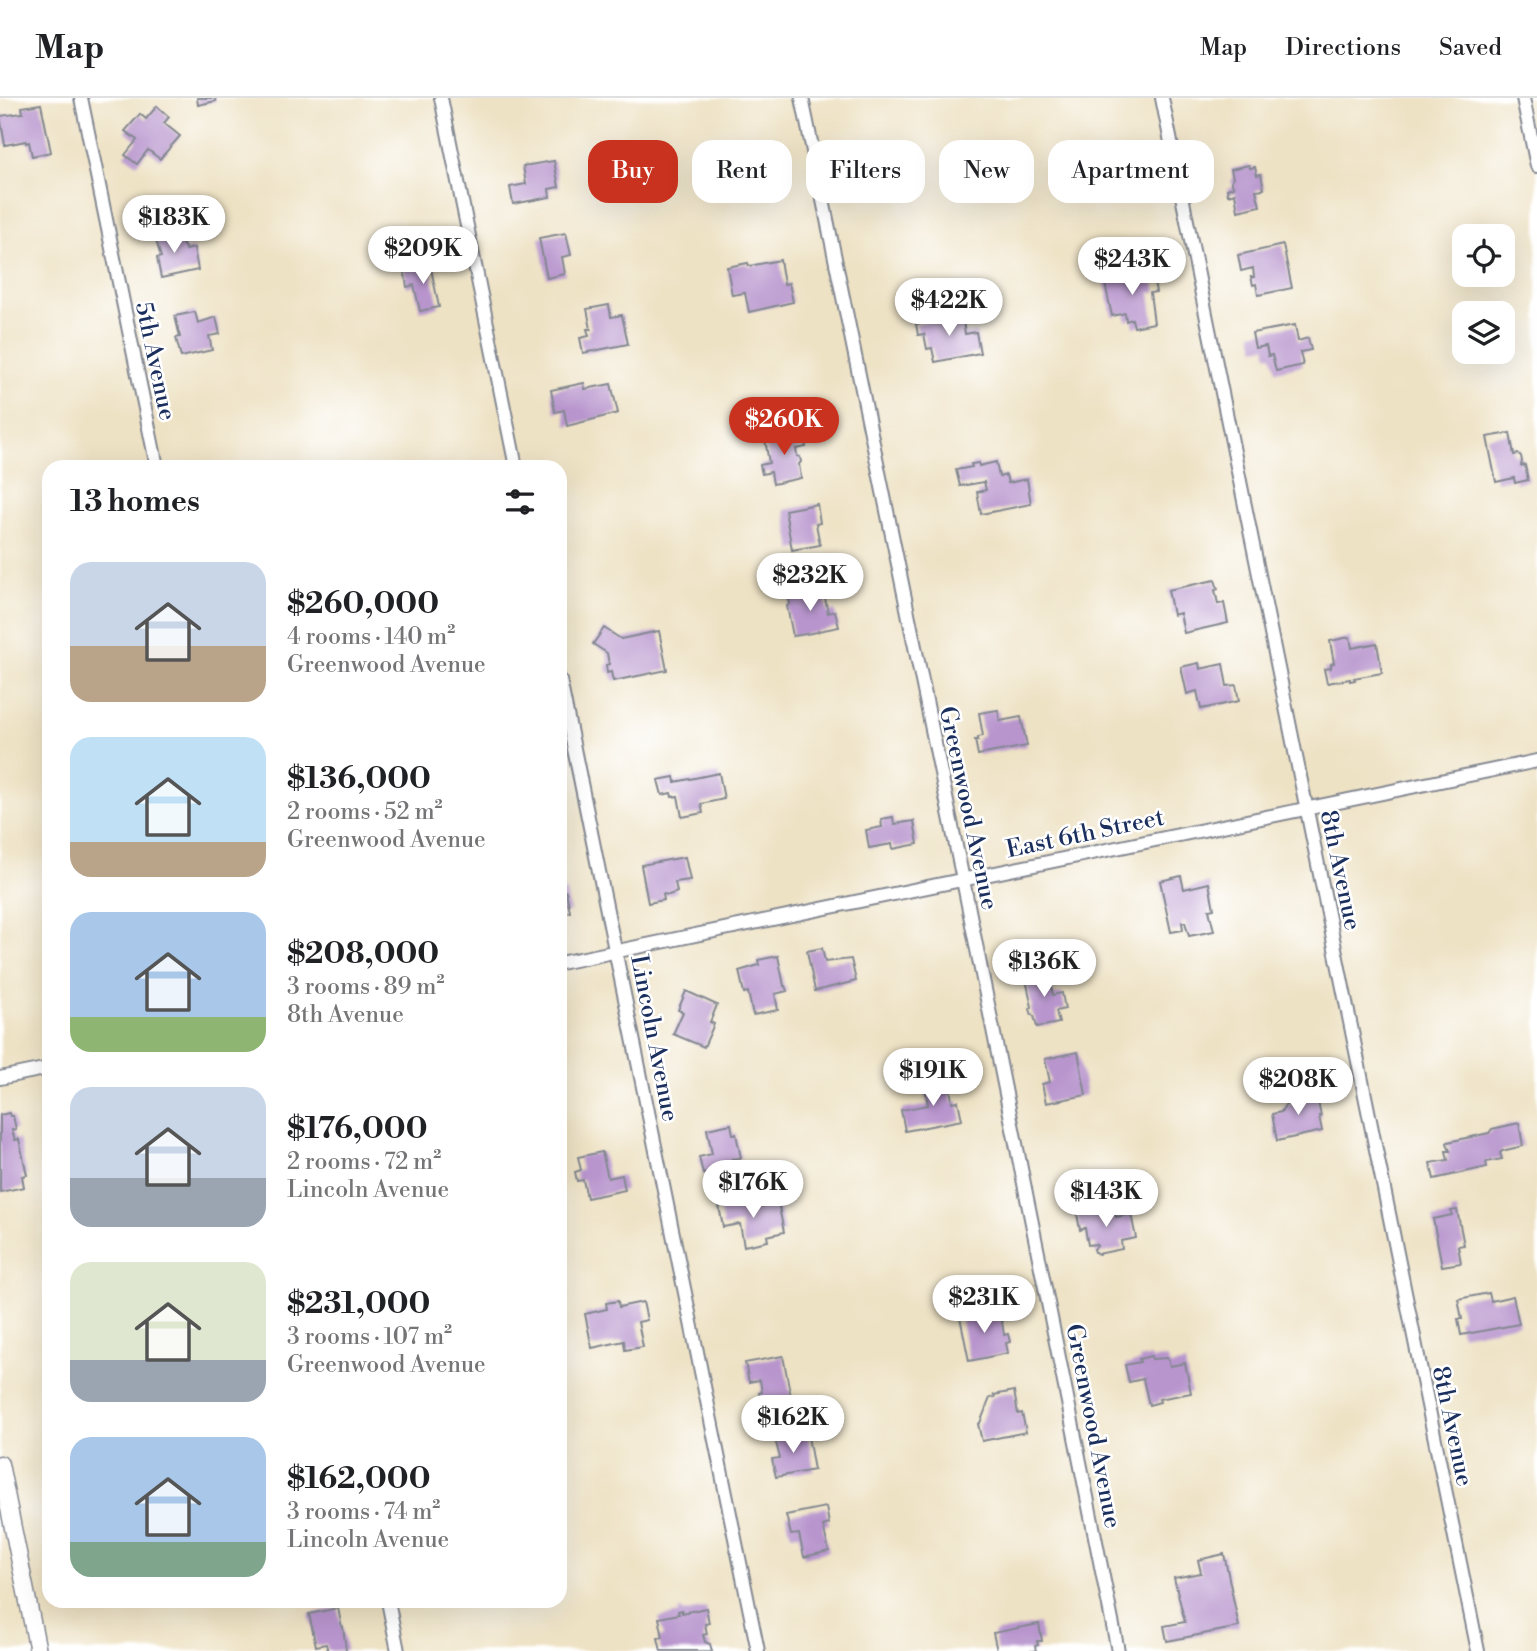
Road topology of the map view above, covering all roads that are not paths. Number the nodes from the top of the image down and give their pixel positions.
1 (81, 98) edge
2 (441, 98) edge
3 (802, 98) edge
4 (1162, 98) edge
5 (1523, 98) edge
6 (1537, 166) edge
7 (156, 460) edge
8 (515, 460) edge
9 (567, 714) edge
10 (1537, 761) edge
11 (1307, 809) junction
12 (963, 880) junction
13 (616, 952) junction
14 (567, 962) edge
15 (42, 1069) edge
16 (0, 1078) edge
17 (0, 1464) edge
18 (389, 1608) edge
19 (38, 1651) edge
20 (398, 1651) edge
21 (758, 1651) edge
22 (1118, 1651) edge
23 (1478, 1651) edge

1 - 7 street, 5th Avenue
2 - 8 street
3 - 12 street, Greenwood Avenue
4 - 11 street, 8th Avenue
5 - 6 street
9 - 13 street, Lincoln Avenue
10 - 11 street, East 6th Street
11 - 12 street, East 6th Street
11 - 23 street, 8th Avenue
12 - 13 street, East 6th Street
12 - 22 street, Greenwood Avenue
13 - 14 street, East 6th Street
13 - 21 street, Lincoln Avenue
15 - 16 street
17 - 19 street
18 - 20 street

